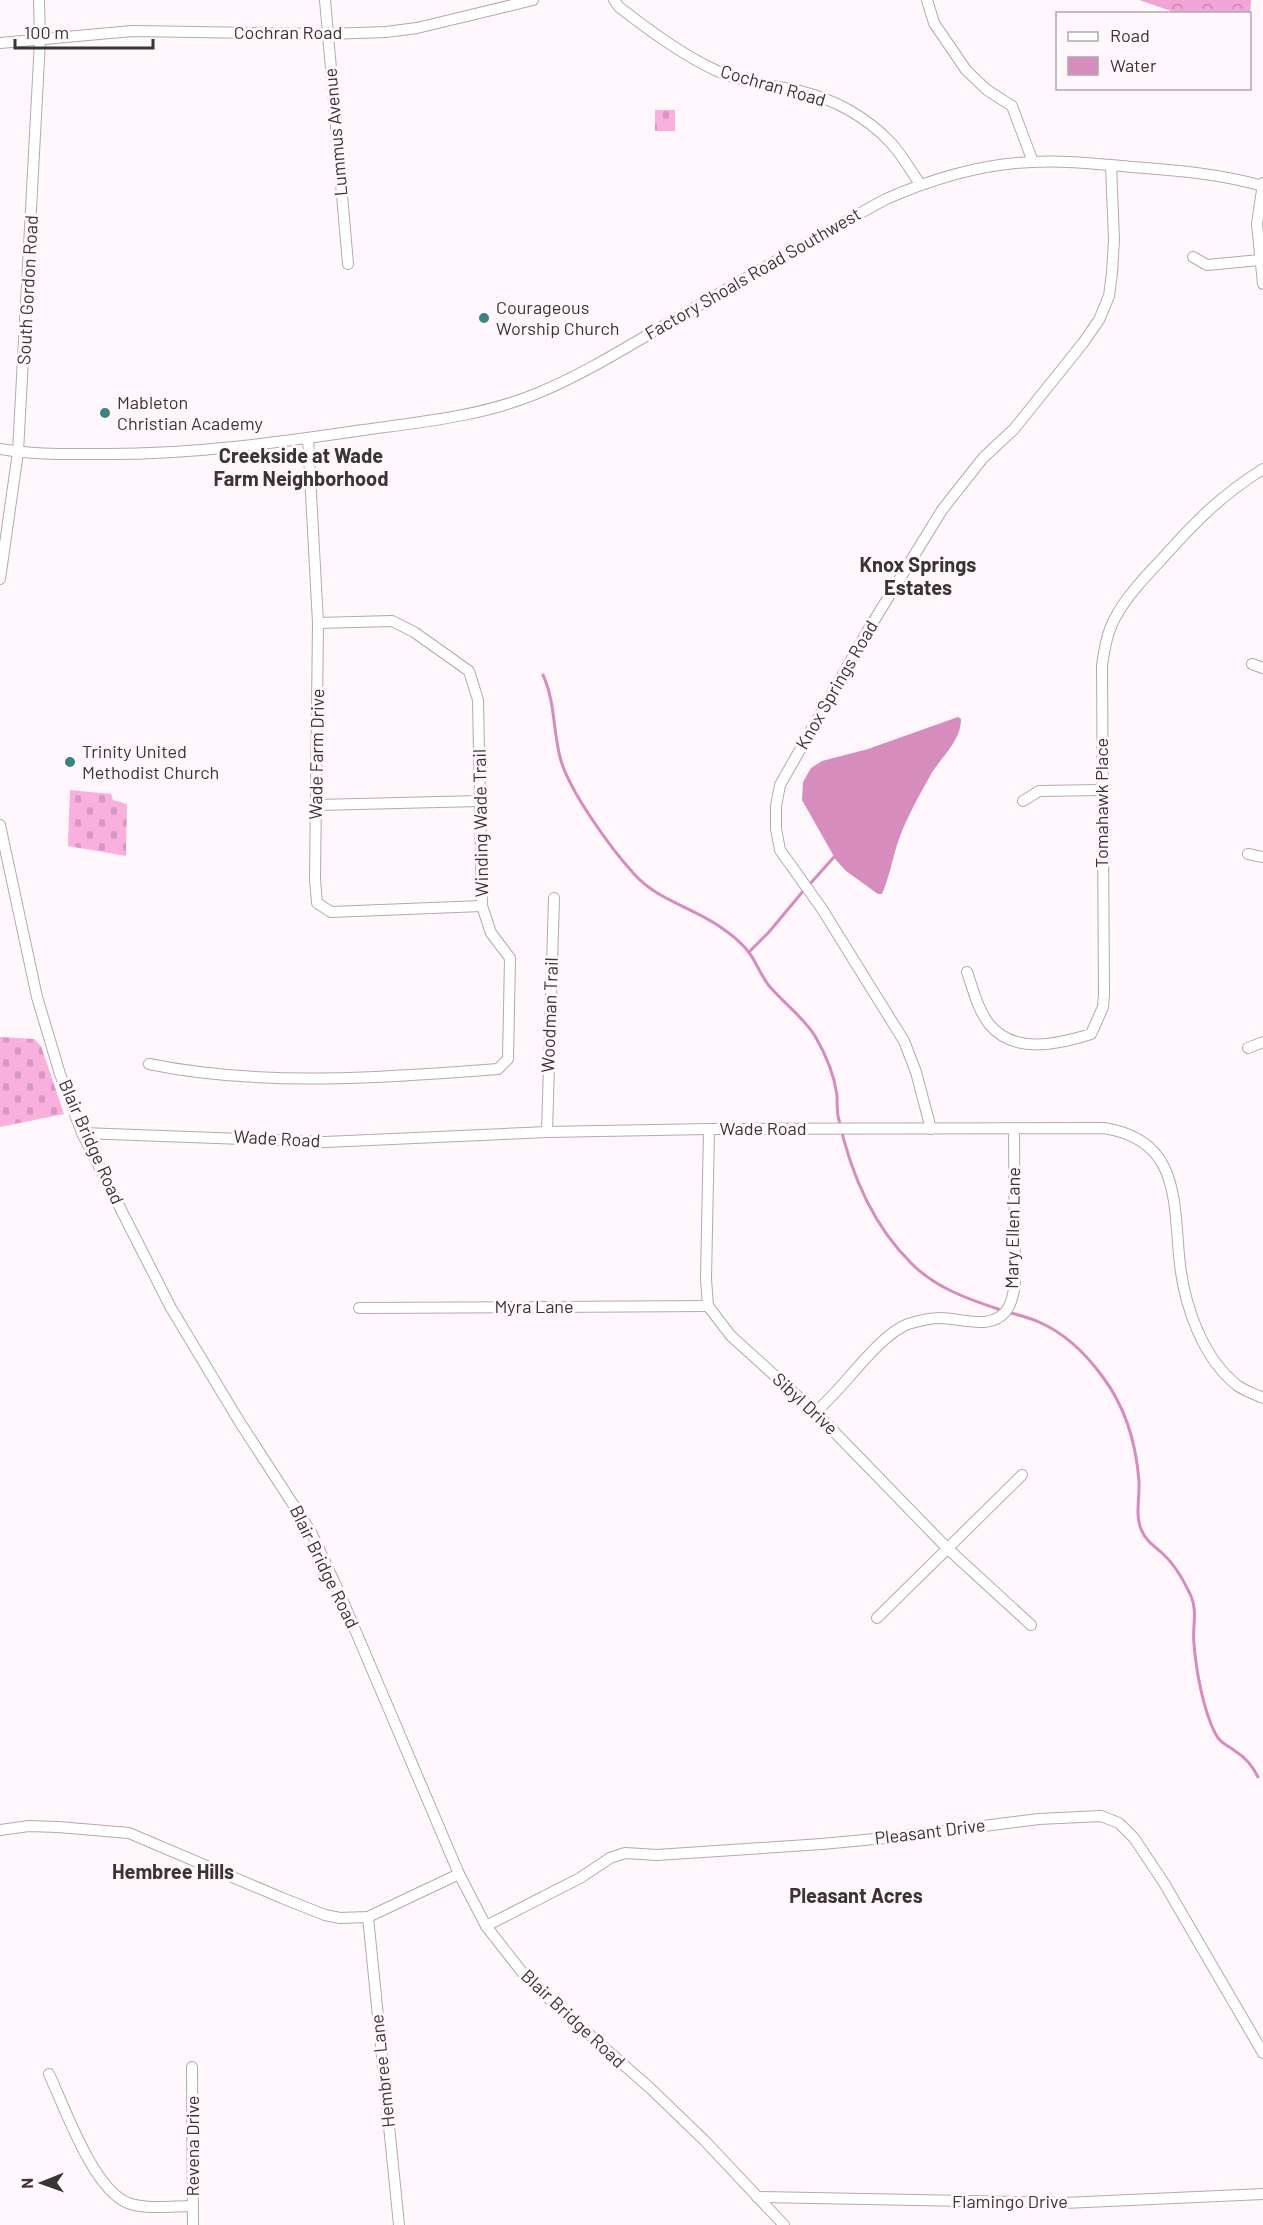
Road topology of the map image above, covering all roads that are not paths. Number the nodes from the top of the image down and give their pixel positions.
1 (39, 0) edge
2 (324, 0) edge
3 (533, 0) edge
4 (614, 0) edge
5 (927, 0) edge
6 (328, 34) junction
7 (40, 41) junction
8 (0, 43) edge
9 (1033, 162) junction
10 (1111, 165) junction
11 (920, 184) junction
12 (1263, 185) edge
13 (1193, 257) dead end
14 (1260, 260) junction
15 (348, 264) dead end
16 (1263, 284) edge
17 (308, 438) junction
18 (0, 449) edge
19 (18, 452) junction
20 (1263, 469) edge
21 (0, 579) edge
22 (318, 623) junction
23 (1102, 790) junction
24 (480, 801) junction
25 (1023, 801) dead end
26 (317, 805) junction
27 (0, 817) edge
28 (0, 825) edge
29 (2, 836) edge
30 (1248, 854) dead end
31 (1263, 857) edge
32 (554, 898) dead end
33 (482, 906) junction
34 (968, 972) dead end
35 (1263, 1042) edge
36 (1248, 1048) dead end
37 (148, 1064) dead end
38 (709, 1129) junction
39 (931, 1129) junction
40 (1014, 1129) junction
41 (82, 1132) junction
42 (547, 1132) junction
43 (708, 1306) junction
44 (359, 1308) dead end
45 (1263, 1398) edge
46 (815, 1412) junction
47 (1023, 1475) dead end
48 (947, 1548) junction
49 (877, 1618) dead end
50 (1031, 1625) dead end
51 (0, 1830) edge
52 (459, 1874) junction
53 (368, 1917) junction
54 (486, 1926) junction
55 (1263, 2053) edge
56 (192, 2067) dead end
57 (49, 2074) dead end
58 (1263, 2194) edge
59 (757, 2197) junction
60 (193, 2206) junction
61 (193, 2225) edge
62 (399, 2225) edge
63 (784, 2225) edge

1 - 7 street, South Gordon Road
2 - 6 street, Lummus Avenue
3 - 6 street, Cochran Road
4 - 11 street, Cochran Road
5 - 9 street
6 - 7 street, Cochran Road
6 - 15 street, Lummus Avenue
7 - 8 street, Cochran Road
7 - 19 street, South Gordon Road
9 - 10 street, Factory Shoals Road Southwest
9 - 11 street, Factory Shoals Road Southwest
10 - 12 street, Factory Shoals Road Southwest
10 - 39 street, Knox Springs Road
11 - 17 street, Factory Shoals Road Southwest
12 - 14 street
13 - 14 street
14 - 16 street
17 - 19 street, Factory Shoals Road Southwest
17 - 22 street, Wade Farm Drive
18 - 19 street, Factory Shoals Road Southwest
19 - 21 street, South Gordon Road
20 - 23 street, Tomahawk Place
22 - 24 street, Winding Wade Trail
22 - 26 street, Wade Farm Drive
23 - 25 street
23 - 34 street, Tomahawk Place
24 - 26 street
24 - 33 street, Winding Wade Trail
26 - 33 street, Wade Farm Drive
27 - 29 street
28 - 29 street, Blair Bridge Road
29 - 41 street, Blair Bridge Road
30 - 31 street
32 - 42 street, Woodman Trail
33 - 37 street, Winding Wade Trail
35 - 36 street
38 - 39 street, Wade Road
38 - 42 street, Wade Road
38 - 43 street
39 - 40 street, Wade Road
40 - 45 street, Wade Road
40 - 46 street, Mary Ellen Lane
41 - 42 street, Wade Road
41 - 52 street, Blair Bridge Road
43 - 44 street, Myra Lane
43 - 46 street, Sibyl Drive
46 - 48 street, Sibyl Drive
47 - 48 street
48 - 49 street
48 - 50 street, Sibyl Drive
51 - 53 street
52 - 53 street
52 - 54 street, Blair Bridge Road
53 - 62 street, Hembree Lane
54 - 55 street, Pleasant Drive
54 - 59 street, Blair Bridge Road
56 - 60 street, Revena Drive
57 - 60 street
58 - 59 street, Flamingo Drive
59 - 63 street, Blair Bridge Road
60 - 61 street, Revena Drive

